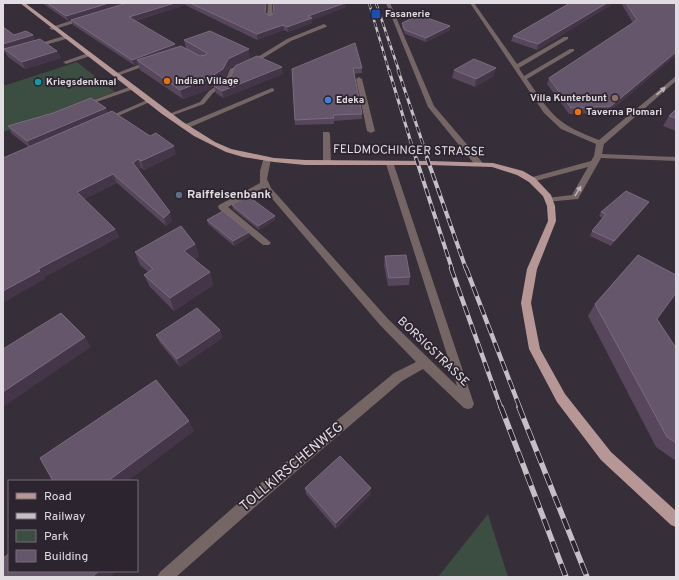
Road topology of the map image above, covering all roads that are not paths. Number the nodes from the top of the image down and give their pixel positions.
1 (22, 3) edge
2 (270, 3) edge
3 (388, 3) edge
4 (472, 3) edge
5 (88, 17) edge
6 (270, 18) edge
7 (324, 26) dead end
8 (52, 28) junction
9 (64, 38) junction
10 (566, 38) dead end
11 (26, 48) edge
12 (572, 50) dead end
13 (88, 55) junction
14 (161, 59) edge
15 (66, 62) dead end
16 (516, 67) junction
17 (115, 75) junction
18 (676, 78) edge
19 (359, 79) dead end
20 (523, 79) junction
21 (132, 88) junction
22 (272, 90) dead end
23 (149, 101) junction
24 (73, 109) edge
25 (169, 115) junction
26 (98, 123) edge
27 (185, 126) junction
28 (371, 131) dead end
29 (326, 134) dead end
30 (600, 143) junction
31 (267, 159) junction
32 (596, 159) junction
33 (676, 159) edge
34 (327, 163) junction
35 (390, 164) junction
36 (479, 164) junction
37 (532, 180) junction
38 (264, 184) junction
39 (549, 200) junction
40 (266, 243) dead end
41 (424, 363) junction
42 (676, 520) edge
43 (165, 577) edge

1 - 8 main road, FELDMOCHINGER STRASSE
2 - 6 street
3 - 36 street
4 - 16 street
5 - 8 street
7 - 25 street
8 - 9 main road, FELDMOCHINGER STRASSE
9 - 11 street
9 - 13 main road, FELDMOCHINGER STRASSE
10 - 16 street
12 - 20 street
13 - 15 street
13 - 17 main road, FELDMOCHINGER STRASSE
14 - 17 street
16 - 20 street
17 - 21 main road, FELDMOCHINGER STRASSE
30 -> 18 street
19 - 28 street
20 - 30 street
21 - 23 main road, FELDMOCHINGER STRASSE
21 - 24 street
22 - 27 street
23 - 25 main road, FELDMOCHINGER STRASSE
23 - 26 street
25 - 27 main road, FELDMOCHINGER STRASSE
27 - 31 main road, FELDMOCHINGER STRASSE
29 - 34 street
30 - 32 street
31 - 34 main road, FELDMOCHINGER STRASSE
31 - 38 street
32 - 33 street
32 - 37 street
39 -> 32 street
34 - 35 main road, FELDMOCHINGER STRASSE
35 - 36 main road, FELDMOCHINGER STRASSE
35 - 41 street, BORSIGSTRASSE
36 - 37 main road, FELDMOCHINGER STRASSE
37 - 39 main road, FELDMOCHINGER STRASSE
38 - 40 street
38 - 41 street, BORSIGSTRASSE
39 - 42 main road
41 - 43 street, TOLLKIRSCHENWEG

